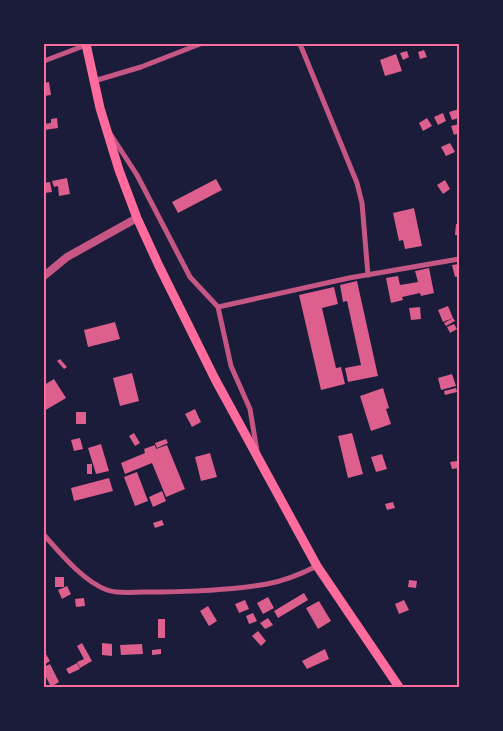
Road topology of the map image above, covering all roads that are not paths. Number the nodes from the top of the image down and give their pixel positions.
1 (86, 44) edge
2 (200, 44) edge
3 (300, 44) edge
4 (44, 61) edge
5 (94, 81) junction
6 (106, 128) junction
7 (137, 218) junction
8 (459, 259) edge
9 (368, 275) junction
10 (44, 276) edge
11 (218, 307) junction
12 (258, 458) junction
13 (44, 535) edge
14 (317, 566) junction
15 (399, 687) edge

1 - 4 street
1 - 5 main road
2 - 5 street
3 - 9 street
5 - 6 main road
6 - 7 main road
6 - 11 street
7 - 10 street
7 - 12 main road
8 - 9 street
9 - 11 street
11 - 12 street
12 - 14 main road
13 - 14 street
14 - 15 main road

